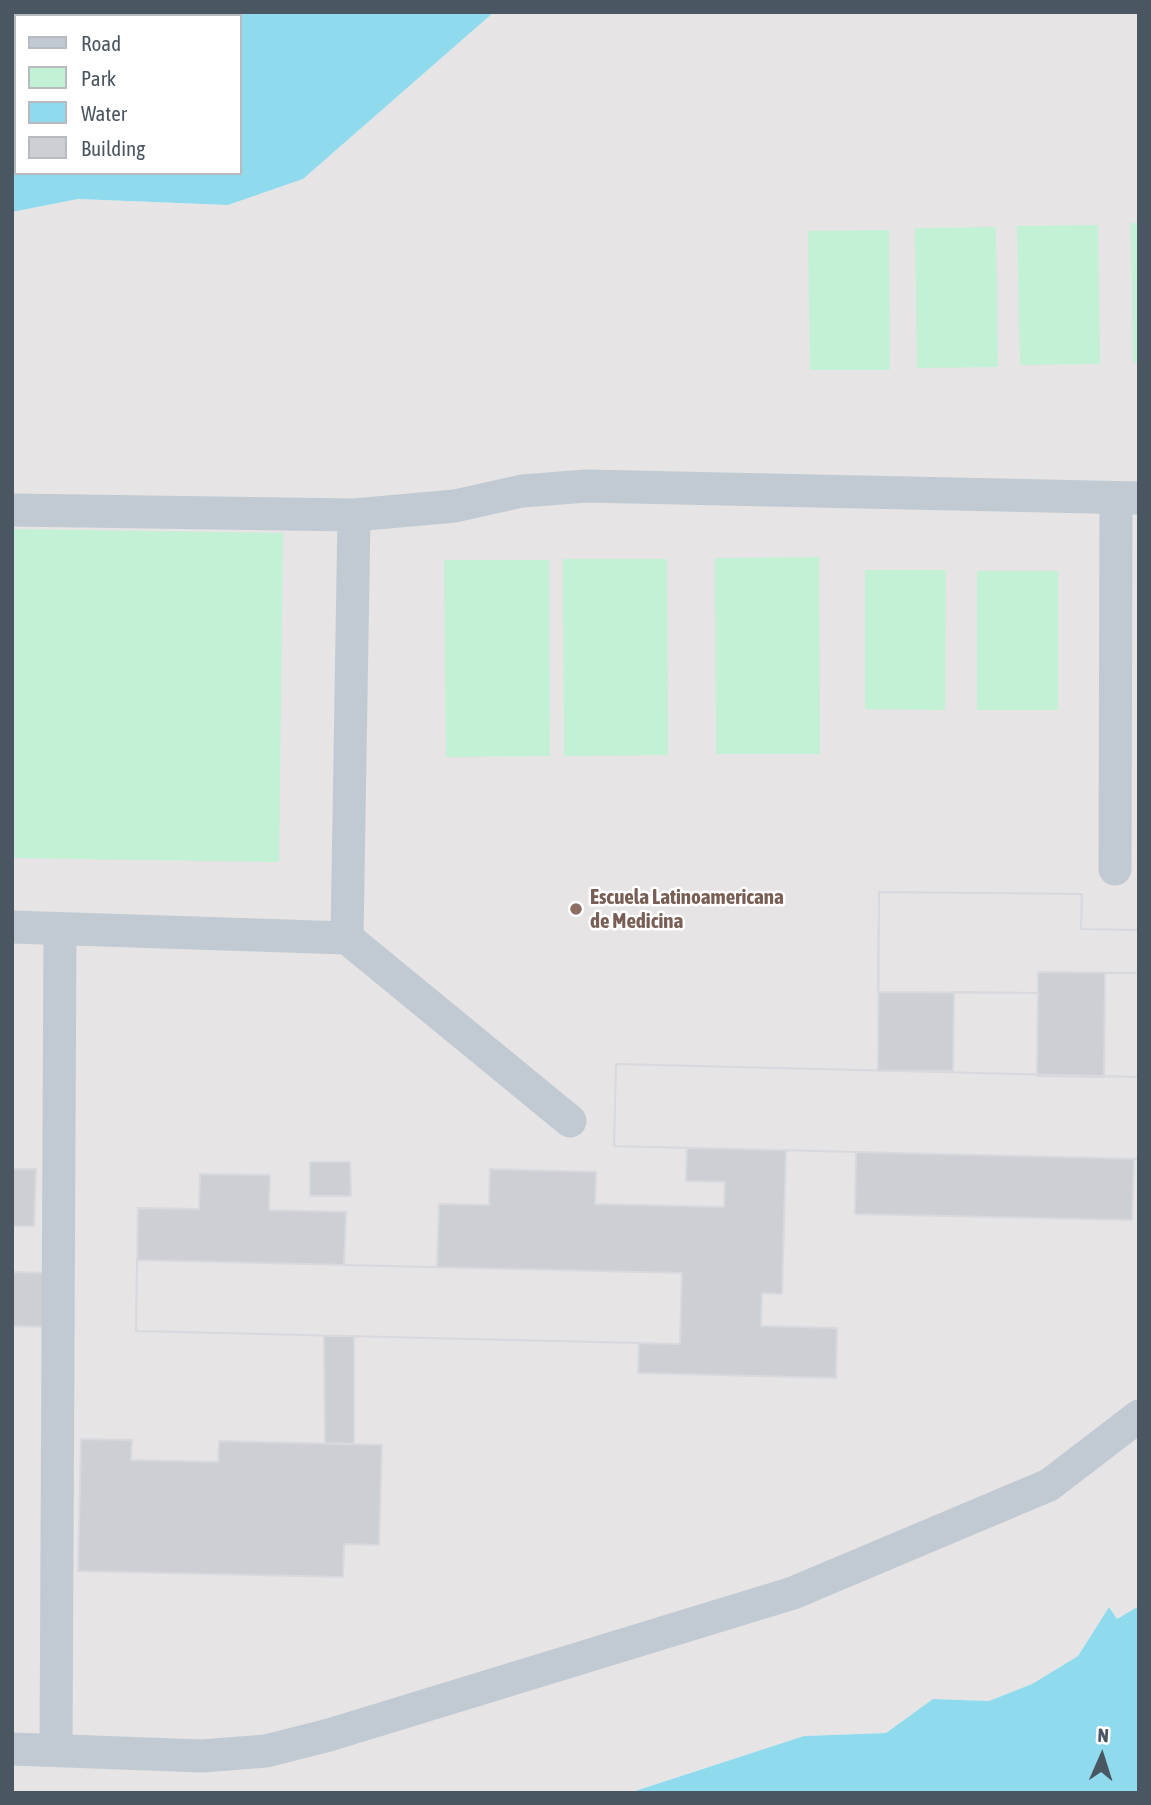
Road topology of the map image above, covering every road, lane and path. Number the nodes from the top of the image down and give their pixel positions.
1 (1127, 498) edge
2 (12, 510) edge
3 (355, 514) junction
4 (1115, 869) dead end
5 (12, 927) edge
6 (60, 929) junction
7 (347, 938) junction
8 (570, 1121) dead end
9 (1139, 1416) edge
10 (12, 1749) edge
11 (56, 1750) junction

1 - 3 lane
1 - 4 lane
2 - 3 lane
3 - 7 lane
5 - 6 lane
6 - 7 lane
6 - 11 lane
7 - 8 lane
9 - 11 lane
10 - 11 lane

